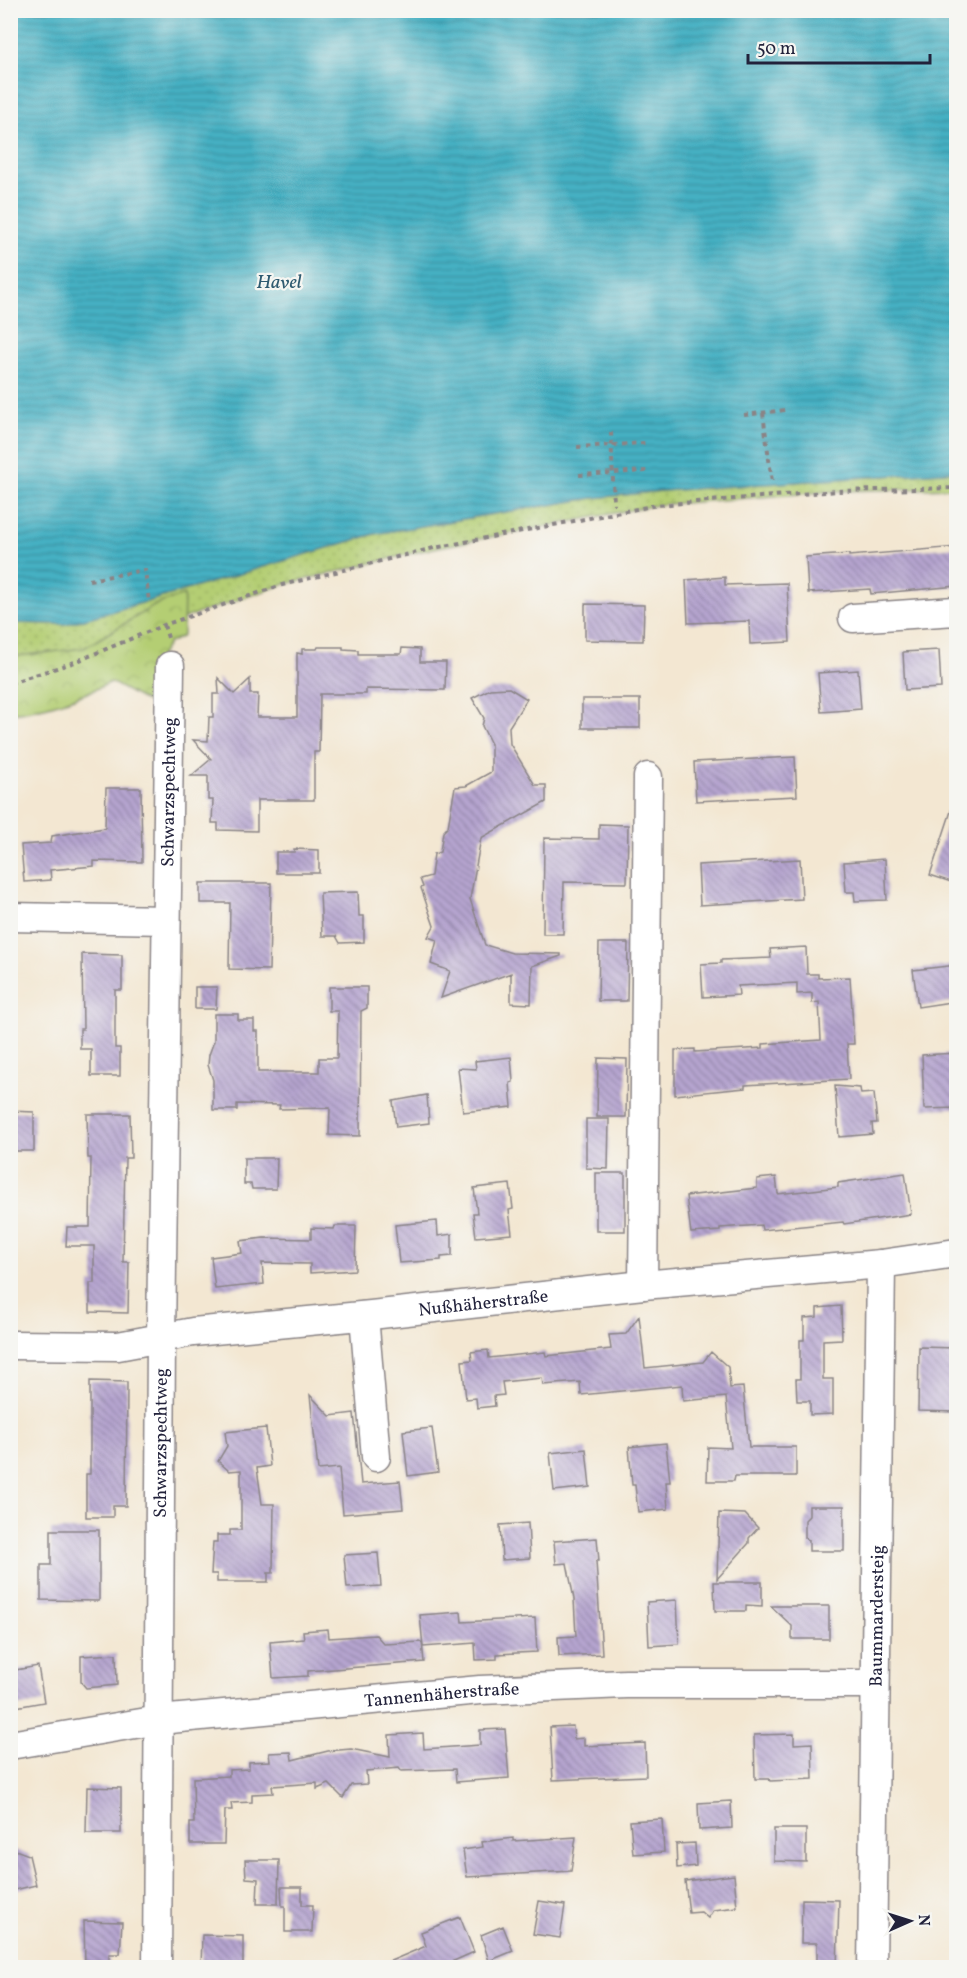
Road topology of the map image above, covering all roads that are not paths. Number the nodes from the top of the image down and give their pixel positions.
1 (957, 612) edge
2 (853, 618) dead end
3 (170, 666) dead end
4 (648, 777) dead end
5 (10, 917) edge
6 (166, 920) junction
7 (957, 1253) edge
8 (881, 1263) junction
9 (643, 1285) junction
10 (364, 1316) junction
11 (161, 1338) junction
12 (10, 1346) edge
13 (376, 1457) dead end
14 (875, 1684) junction
15 (159, 1720) junction
16 (10, 1745) edge
17 (157, 1968) edge
18 (872, 1968) edge

1 - 2 street
3 - 6 street, Schwarzspechtweg
4 - 9 street
5 - 6 street
6 - 11 street, Schwarzspechtweg
7 - 8 street, Nußhäherstraße
8 - 9 street, Nußhäherstraße
8 - 14 street, Baummardersteig
9 - 10 street, Nußhäherstraße
10 - 11 street, Nußhäherstraße
10 - 13 street
11 - 12 street, Nußhäherstraße
11 - 15 street, Schwarzspechtweg
14 - 15 street, Tannenhäherstraße
14 - 18 street, Baummardersteig
15 - 16 street, Tannenhäherstraße
15 - 17 street, Schwarzspechtweg

